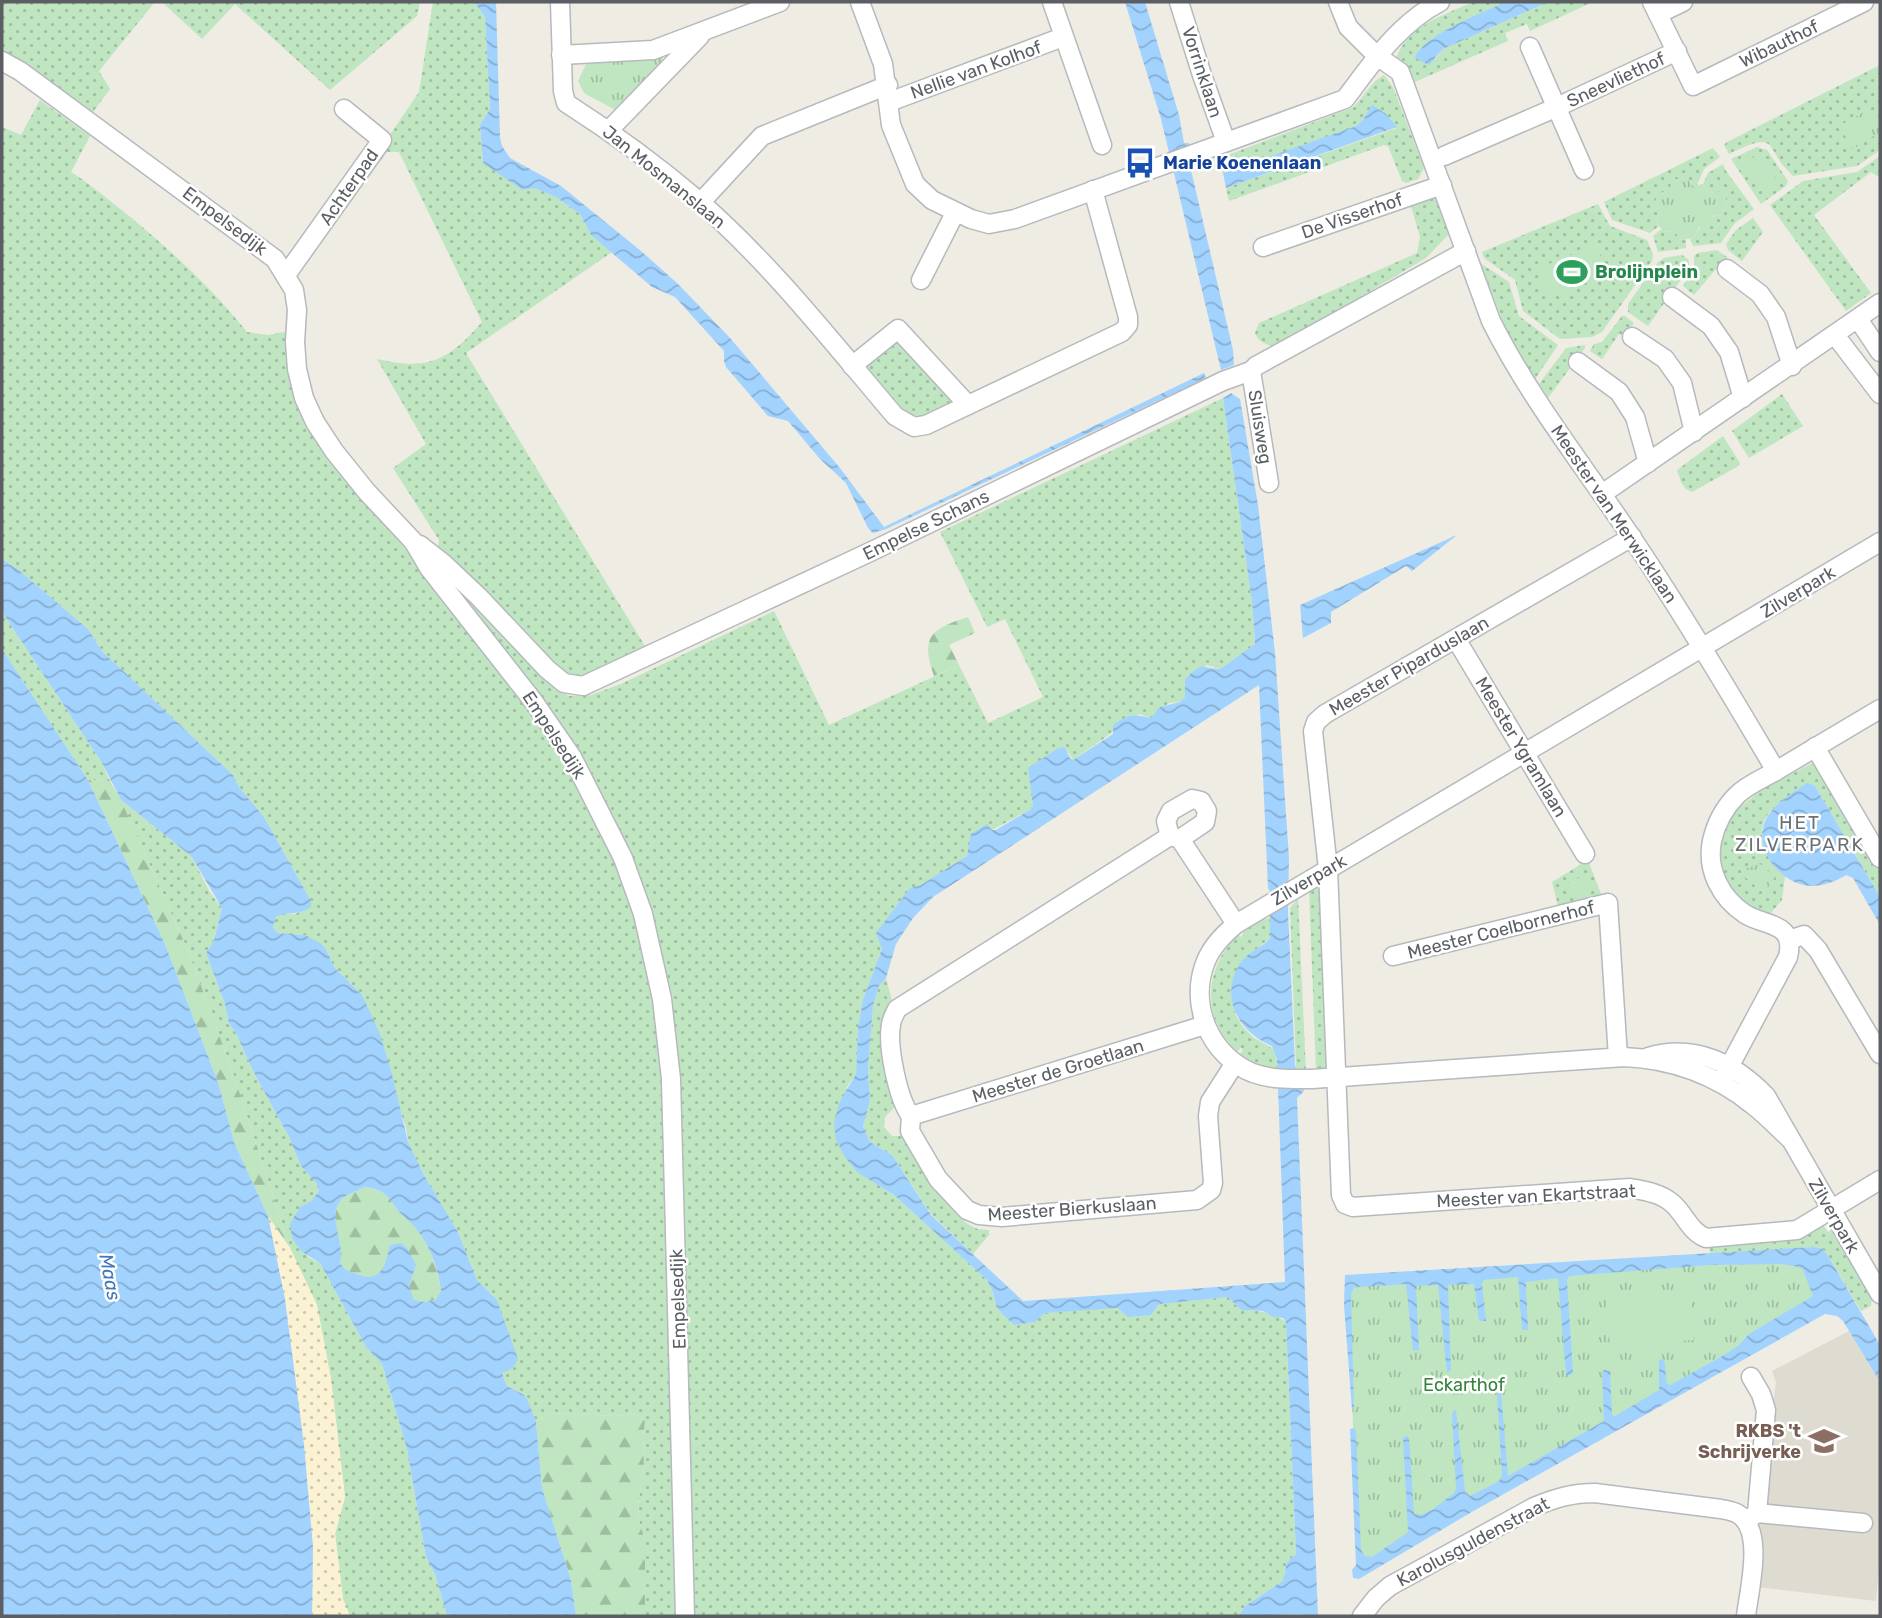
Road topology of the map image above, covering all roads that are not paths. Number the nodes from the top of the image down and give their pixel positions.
1 (560, 2) edge
2 (780, 2) edge
3 (860, 2) edge
4 (1052, 2) edge
5 (1179, 2) edge
6 (1338, 2) edge
7 (1440, 2) edge
8 (1683, 2) edge
9 (1864, 2) edge
10 (1655, 8) edge
11 (705, 31) junction
12 (1063, 37) junction
13 (1530, 47) dead end
14 (1676, 51) junction
15 (561, 55) junction
16 (1377, 56) junction
17 (2, 61) edge
18 (888, 94) junction
19 (1555, 108) junction
20 (344, 109) dead end
21 (609, 130) junction
22 (1226, 142) junction
23 (1102, 145) dead end
24 (1444, 156) dead end
25 (1584, 170) dead end
26 (1442, 185) junction
27 (1093, 190) junction
28 (700, 202) junction
29 (955, 213) junction
30 (1263, 247) dead end
31 (1466, 251) junction
32 (1727, 269) dead end
33 (286, 275) junction
34 (921, 280) dead end
35 (1672, 297) dead end
36 (1880, 303) edge
37 (1858, 319) junction
38 (1835, 335) junction
39 (1632, 337) dead end
40 (1880, 352) edge
41 (1578, 362) dead end
42 (852, 366) junction
43 (1792, 366) junction
44 (1251, 371) junction
45 (1880, 394) edge
46 (1743, 398) junction
47 (968, 405) junction
48 (1694, 432) junction
49 (1648, 463) junction
50 (1269, 483) dead end
51 (1602, 494) junction
52 (1632, 537) junction
53 (413, 541) junction
54 (1880, 542) edge
55 (1457, 639) junction
56 (1704, 648) junction
57 (1880, 709) edge
58 (1815, 747) junction
59 (1525, 753) junction
60 (1776, 771) junction
61 (1878, 849) edge
62 (1585, 854) dead end
63 (1328, 869) junction
64 (1236, 924) junction
65 (1789, 940) junction
66 (1393, 956) dead end
67 (1205, 1025) junction
68 (1880, 1054) edge
69 (1618, 1057) junction
70 (1235, 1063) junction
71 (1725, 1075) junction
72 (1336, 1076) junction
73 (911, 1116) junction
74 (1880, 1180) edge
75 (1830, 1210) junction
76 (1880, 1294) edge
77 (1751, 1377) dead end
78 (1752, 1517) junction
79 (1863, 1524) dead end
80 (685, 1616) edge
81 (1363, 1616) edge
82 (1746, 1616) edge

1 - 15 street, Jan Mosmanslaan
2 - 11 street
3 - 18 street
4 - 12 street
5 - 22 street, Vorrinklaan
6 - 16 street, Meester van Merwicklaan
7 - 16 street
8 - 10 street
9 - 14 street, Wibauthof
10 - 14 street
11 - 15 street
11 - 21 street
12 - 18 street, Nellie van Kolhof
12 - 23 street
13 - 19 street, Sneevliethof
14 - 19 street, Sneevliethof
15 - 21 street, Jan Mosmanslaan
16 - 22 street
16 - 26 street, Meester van Merwicklaan
17 - 33 street, Empelsedijk
18 - 28 street, Nellie van Kolhof
18 - 29 street
19 - 24 street, Sneevliethof
19 - 25 street, Sneevliethof
20 - 33 street, Achterpad
21 - 28 street, Jan Mosmanslaan
22 - 27 street
26 - 30 street, De Visserhof
26 - 31 street, Meester van Merwicklaan
27 - 29 street
27 - 47 street, Jan Mosmanslaan
28 - 42 street, Jan Mosmanslaan
29 - 34 street
31 - 44 street, Empelse Schans
31 - 51 street, Meester van Merwicklaan
32 - 43 street
33 - 53 street, Empelsedijk
35 - 46 street
36 - 37 street
37 - 38 street
37 - 40 street
38 - 43 street
38 - 45 street
39 - 48 street
41 - 49 street
42 - 47 street, Jan Mosmanslaan
42 - 47 street
43 - 46 street
44 - 50 street, Sluisweg
44 - 53 street, Empelse Schans
46 - 48 street
48 - 49 street
49 - 51 street
51 - 52 street, Meester van Merwicklaan
52 - 55 street, Meester Piparduslaan
52 - 56 street, Meester van Merwicklaan
53 - 80 street, Empelsedijk
54 - 56 street, Zilverpark
55 - 59 street, Meester Ygramlaan
55 - 63 street, Meester Piparduslaan
56 - 59 street, Zilverpark
56 - 60 street, Meester van Merwicklaan
57 - 58 street
58 - 60 street
58 - 61 street
59 - 62 street, Meester Ygramlaan
59 - 63 street, Zilverpark
60 - 65 street
63 - 64 street, Zilverpark
63 - 72 street, Meester van Ekartstraat
64 - 67 street, Zilverpark
64 - 73 street, Meester Bierkuslaan
65 - 68 street
65 - 71 street
66 - 69 street, Meester Coelbornerhof
67 - 70 street, Zilverpark
67 - 73 street, Meester de Groetlaan
69 - 71 street, Zilverpark
69 - 72 street, Zilverpark
70 - 72 street, Zilverpark
70 - 73 street, Meester Bierkuslaan
71 - 75 street, Zilverpark
72 - 75 street, Meester van Ekartstraat
74 - 75 street, Meester van Ekartstraat
75 - 76 street, Zilverpark
77 - 78 street
78 - 79 street, Karolusguldenstraat
78 - 81 street, Karolusguldenstraat
78 - 82 street

